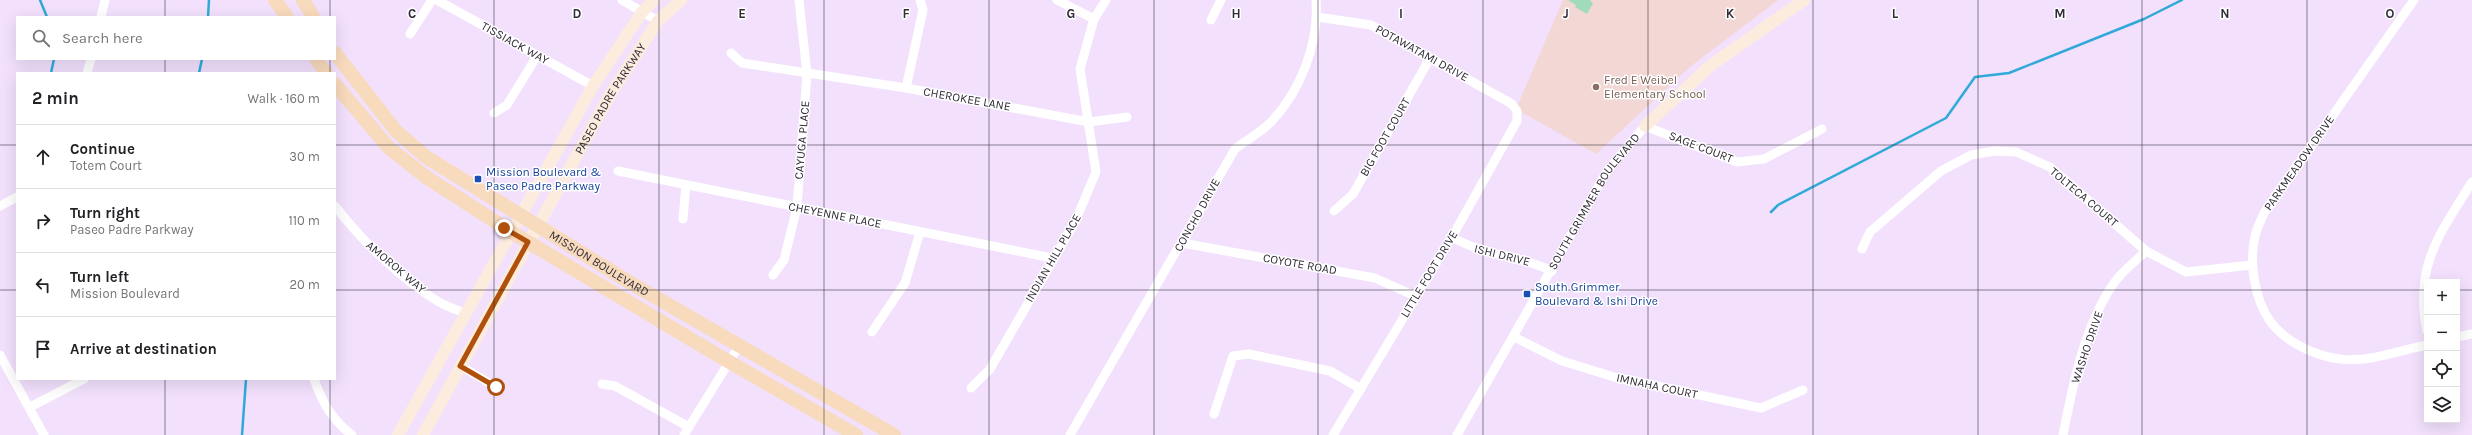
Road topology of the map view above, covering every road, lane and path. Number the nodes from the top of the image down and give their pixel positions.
1 (105, 0) edge
2 (275, 0) edge
3 (303, 0) edge
4 (432, 0) edge
5 (437, 0) edge
6 (622, 0) edge
7 (654, 0) edge
8 (681, 0) edge
9 (799, 0) edge
10 (920, 0) edge
11 (1057, 0) edge
12 (1106, 0) edge
13 (1222, 0) edge
14 (1316, 0) edge
15 (1804, 0) edge
16 (2414, 0) edge
17 (642, 12) junction
18 (101, 16) edge
19 (286, 16) edge
20 (312, 16) edge
21 (1317, 17) junction
22 (1094, 20) junction
23 (1211, 20) dead end
24 (658, 22) junction
25 (410, 34) dead end
26 (731, 53) dead end
27 (336, 54) edge
28 (537, 56) junction
29 (1430, 58) junction
30 (91, 60) edge
31 (317, 60) edge
32 (88, 72) edge
33 (325, 72) edge
34 (807, 74) junction
35 (336, 85) edge
36 (593, 86) junction
37 (906, 88) junction
38 (1517, 111) joint
39 (494, 113) dead end
40 (1127, 117) dead end
41 (1089, 122) junction
42 (1645, 126) junction
43 (1822, 129) dead end
44 (618, 171) dead end
45 (2472, 182) edge
46 (686, 185) junction
47 (16, 198) edge
48 (0, 206) edge
49 (336, 207) edge
50 (796, 207) junction
51 (1334, 211) dead end
52 (521, 218) junction
53 (683, 219) dead end
54 (537, 227) junction
55 (920, 232) junction
56 (513, 233) junction
57 (1452, 237) junction
58 (528, 242) junction
59 (1182, 243) junction
60 (1862, 249) dead end
61 (2146, 251) junction
62 (1052, 258) junction
63 (2252, 266) junction
64 (1552, 271) junction
65 (773, 275) dead end
66 (1415, 296) junction
67 (467, 314) junction
68 (2424, 317) edge
69 (872, 332) dead end
70 (2472, 334) edge
71 (2460, 336) edge
72 (1514, 337) junction
73 (739, 346) junction
74 (2424, 346) edge
75 (0, 355) edge
76 (728, 362) junction
77 (460, 366) junction
78 (82, 380) edge
79 (314, 380) edge
80 (602, 384) dead end
81 (496, 387) dead end
82 (971, 388) dead end
83 (1361, 389) junction
84 (1803, 390) dead end
85 (30, 407) junction
86 (1214, 414) dead end
87 (689, 427) junction
88 (1461, 434) edge
89 (44, 435) edge
90 (352, 435) edge
91 (398, 435) edge
92 (423, 435) edge
93 (684, 435) edge
94 (856, 435) edge
95 (894, 435) edge
96 (1070, 435) edge
97 (1334, 435) edge
98 (2063, 435) edge

1 - 18 street
2 - 19 main road
3 - 20 main road
4 - 25 street
5 - 28 street, TISSIACK WAY
6 - 17 street
7 - 17 main road, PASEO PADRE PARKWAY
8 - 24 main road, PASEO PADRE PARKWAY
9 - 34 street, CAYUGA PLACE
10 - 37 street
11 - 22 street
12 - 22 street, INDIAN HILL PLACE
13 - 23 street
14 - 21 street, CONCHO DRIVE
15 - 42 main road, SOUTH GRIMMER BOULEVARD
16 - 63 street, PARKMEADOW DRIVE
17 - 24 street
17 - 36 main road, PASEO PADRE PARKWAY
21 - 29 street, POTAWATAMI DRIVE
21 - 59 street, CONCHO DRIVE
22 - 41 street, INDIAN HILL PLACE
24 - 54 main road, PASEO PADRE PARKWAY
26 - 34 street, CHEROKEE LANE
27 - 52 main road, MISSION BOULEVARD
28 - 36 street, TISSIACK WAY
28 - 39 street
29 - 38 street, POTAWATAMI DRIVE
29 - 51 street, BIG FOOT COURT
30 - 32 street
31 - 33 main road
34 - 37 street, CHEROKEE LANE
34 - 50 street, CAYUGA PLACE
35 - 56 main road, MISSION BOULEVARD
36 - 52 main road, PASEO PADRE PARKWAY
37 - 41 street, CHEROKEE LANE
38 - 57 street, LITTLE FOOT DRIVE
40 - 41 street, CHEROKEE LANE
41 - 62 street, INDIAN HILL PLACE
42 - 43 street, SAGE COURT
42 - 64 street, SOUTH GRIMMER BOULEVARD
44 - 46 street, CHEYENNE PLACE
45 - 68 street
46 - 50 street, CHEYENNE PLACE
46 - 53 street
47 - 48 street
49 - 67 street, AMOROK WAY
50 - 55 street, CHEYENNE PLACE
50 - 65 street, CAYUGA PLACE
52 - 54 main road, MISSION BOULEVARD
52 - 56 main road, PASEO PADRE PARKWAY
54 - 58 main road, PASEO PADRE PARKWAY
54 - 73 main road, MISSION BOULEVARD
55 - 62 street, CHEYENNE PLACE
55 - 69 street
56 - 58 main road, MISSION BOULEVARD
56 - 67 main road, PASEO PADRE PARKWAY
57 - 64 street, ISHI DRIVE
57 - 66 street, LITTLE FOOT DRIVE
58 - 76 main road, MISSION BOULEVARD
58 - 77 main road, PASEO PADRE PARKWAY
59 - 66 street, COYOTE ROAD
59 - 96 street, CONCHO DRIVE
60 - 61 street, TOLTECA COURT
61 - 63 street, TOLTECA COURT
61 - 98 street, WASHO DRIVE
62 - 82 street, INDIAN HILL PLACE
63 - 74 street, PARKMEADOW DRIVE
64 - 72 street, SOUTH GRIMMER BOULEVARD
66 - 83 street, LITTLE FOOT DRIVE
67 - 91 main road, PASEO PADRE PARKWAY
70 - 71 street
72 - 84 street, IMNAHA COURT
72 - 88 street, SOUTH GRIMMER BOULEVARD
73 - 76 street
73 - 95 main road, MISSION BOULEVARD
75 - 85 street
76 - 87 street
76 - 94 main road, MISSION BOULEVARD
77 - 81 street
77 - 92 main road, PASEO PADRE PARKWAY
78 - 85 street
79 - 90 street
80 - 87 street
83 - 86 street
83 - 97 street, LITTLE FOOT DRIVE
85 - 89 street
87 - 93 street

